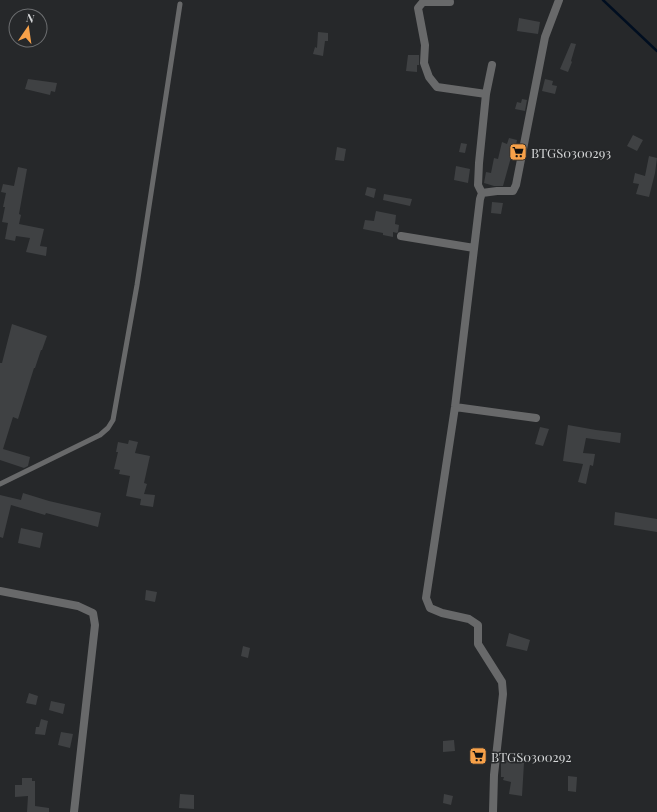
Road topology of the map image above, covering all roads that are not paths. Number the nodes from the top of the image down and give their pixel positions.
1 (559, 0) edge
2 (450, 2) dead end
3 (180, 4) dead end
4 (492, 65) dead end
5 (486, 94) junction
6 (482, 193) junction
7 (401, 236) dead end
8 (474, 248) junction
9 (455, 407) junction
10 (536, 418) dead end
11 (0, 484) edge
12 (0, 591) edge
13 (74, 812) edge
14 (492, 812) edge

1 - 6 street
2 - 5 street
3 - 11 lane
4 - 5 street
5 - 6 street
6 - 8 street
7 - 8 street
8 - 9 street
9 - 10 street
9 - 14 street
12 - 13 street

